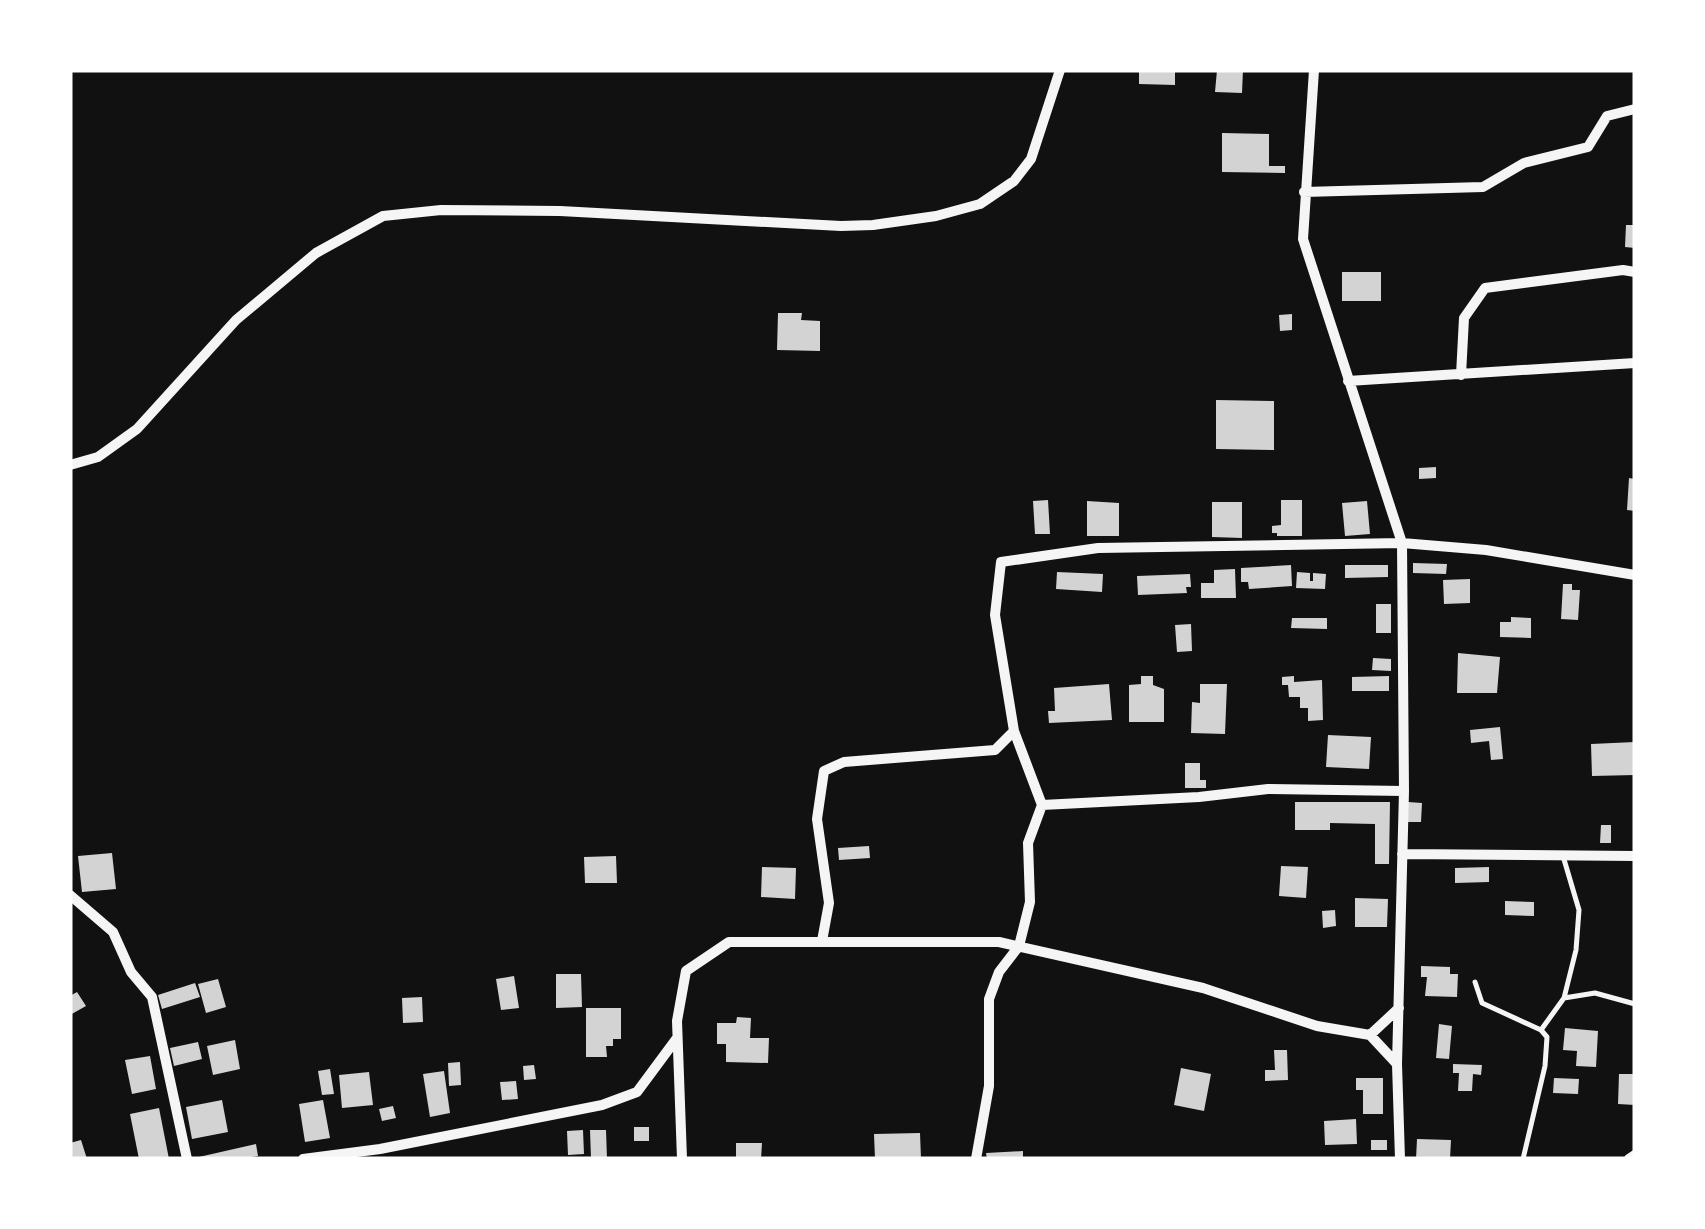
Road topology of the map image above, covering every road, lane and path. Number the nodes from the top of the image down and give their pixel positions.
1 (1060, 70) edge
2 (1314, 70) edge
3 (1635, 110) edge
4 (1304, 192) junction
5 (1635, 272) edge
6 (1635, 363) edge
7 (1461, 375) junction
8 (1348, 381) junction
9 (70, 466) edge
10 (1402, 543) junction
11 (1635, 575) edge
12 (1014, 732) junction
13 (1404, 791) junction
14 (1042, 806) junction
15 (1402, 854) junction
16 (1563, 856) junction
17 (1635, 856) edge
18 (70, 895) edge
19 (822, 941) junction
20 (1019, 946) junction
21 (1475, 982) dead end
22 (1564, 998) junction
23 (1635, 1004) edge
24 (1399, 1008) junction
25 (1541, 1030) junction
26 (1370, 1035) junction
27 (678, 1037) junction
28 (1397, 1064) junction
29 (380, 1154) edge
30 (187, 1159) edge
31 (303, 1159) edge
32 (682, 1159) edge
33 (976, 1159) edge
34 (1400, 1159) edge
35 (1524, 1159) edge

1 - 9 street
2 - 4 street
3 - 4 street
4 - 8 street
5 - 7 street
6 - 7 street
7 - 8 street
8 - 10 street
10 - 11 street
10 - 12 street
10 - 13 street
12 - 14 street
12 - 19 street
13 - 14 street
13 - 15 street
14 - 20 street
15 - 16 street
15 - 24 street
16 - 17 street
16 - 22 lane
18 - 30 street
19 - 20 street
19 - 27 street
20 - 26 street
20 - 33 street
21 - 25 lane
22 - 23 lane
22 - 25 lane
24 - 26 street
24 - 28 street
25 - 35 lane
26 - 28 street
27 - 29 street
27 - 32 street
28 - 34 street
29 - 31 street

